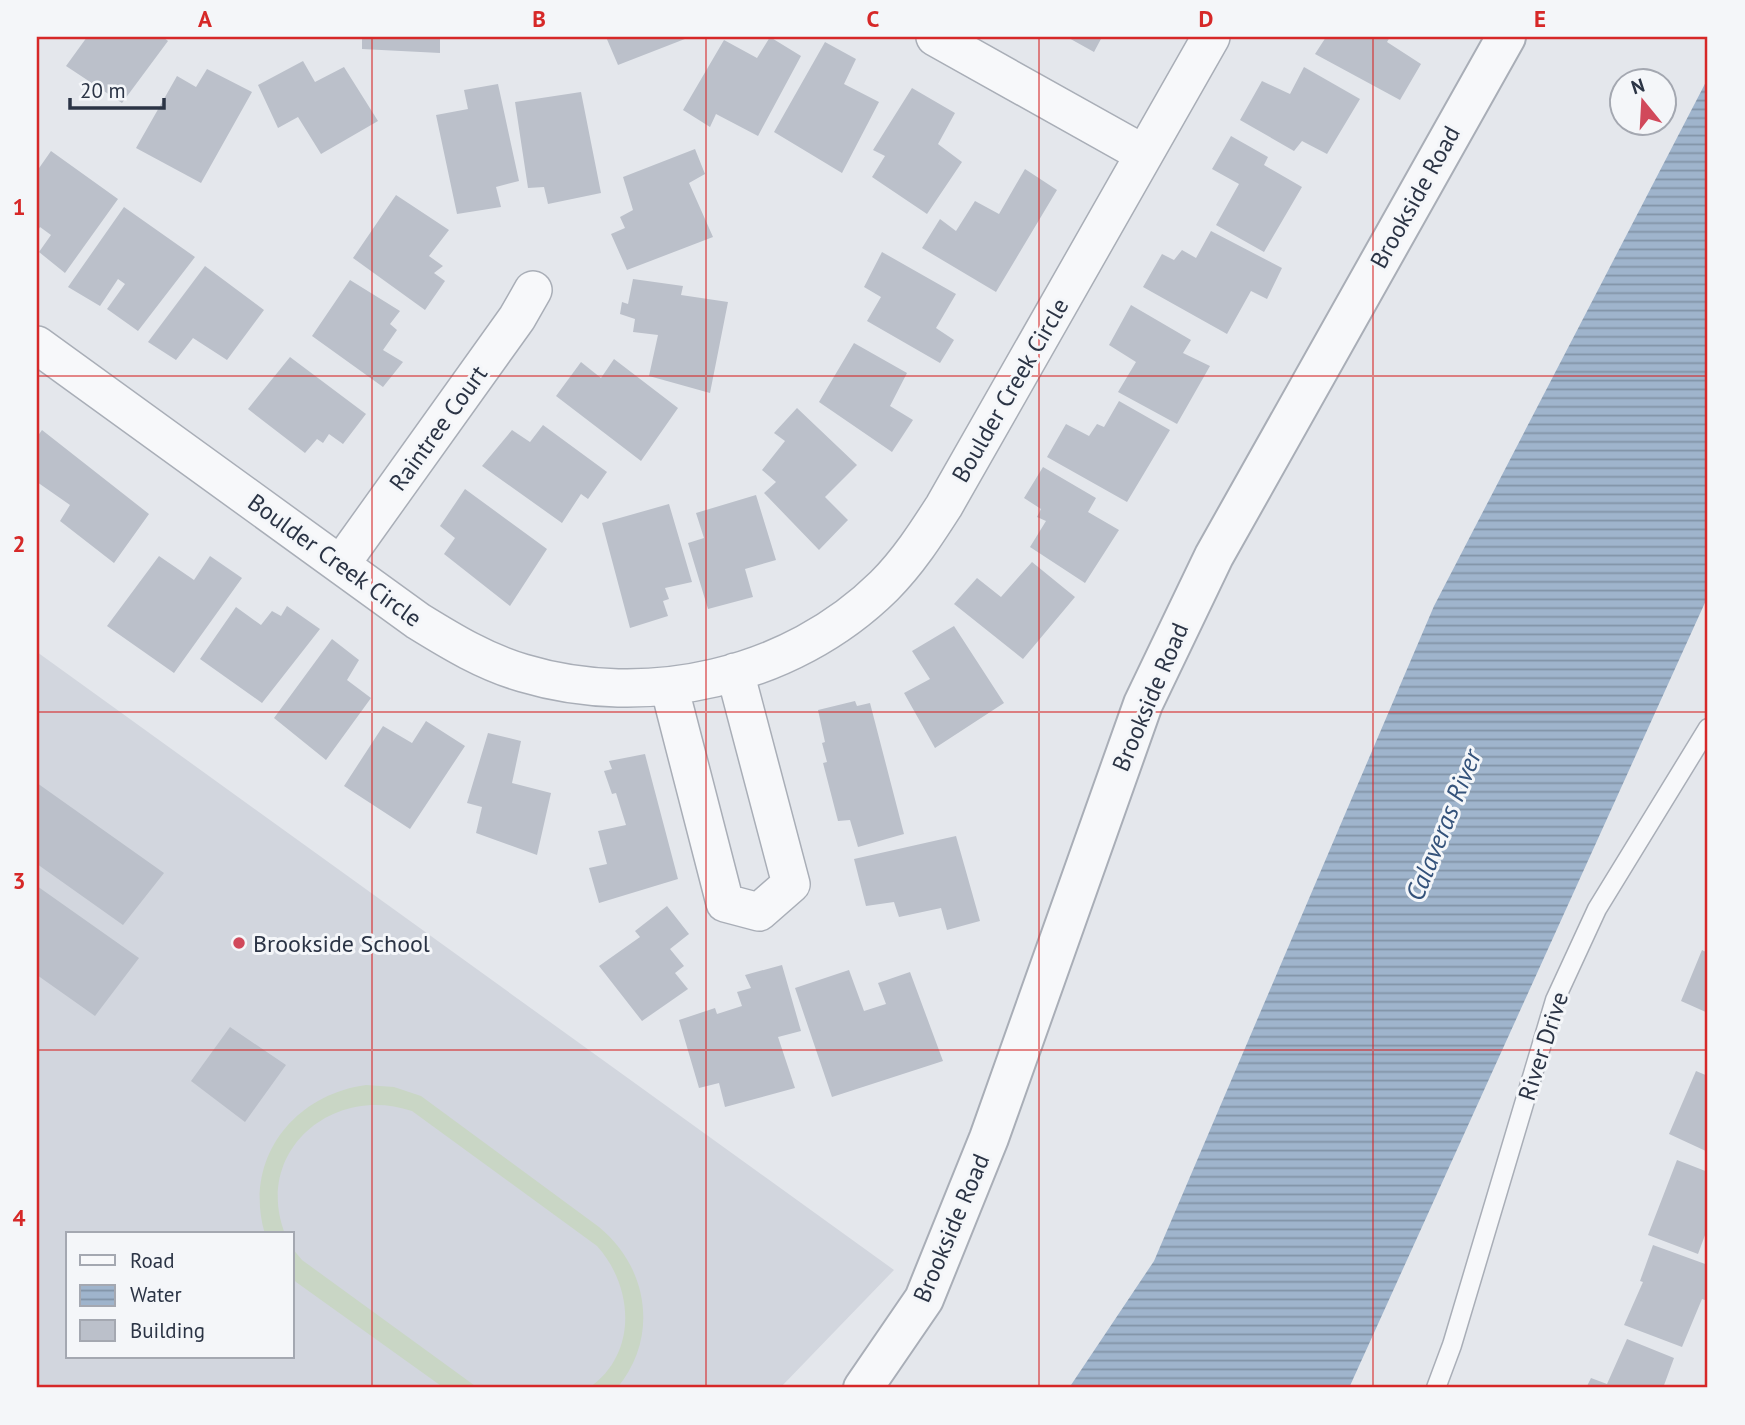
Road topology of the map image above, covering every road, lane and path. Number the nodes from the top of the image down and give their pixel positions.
1 (935, 37) edge
2 (1211, 37) edge
3 (1506, 37) edge
4 (1144, 154) junction
5 (533, 290) dead end
6 (37, 345) edge
7 (341, 564) junction
8 (735, 672) junction
9 (668, 686) junction
10 (1708, 728) edge
11 (863, 1388) edge
12 (1436, 1388) edge

1 - 4 street
2 - 4 street, Boulder Creek Circle
3 - 11 street, Brookside Road
4 - 8 street, Boulder Creek Circle
5 - 7 street, Raintree Court
6 - 7 street, Boulder Creek Circle
7 - 9 street, Boulder Creek Circle
8 - 9 street, Boulder Creek Circle
8 - 9 street
10 - 12 lane, River Drive

